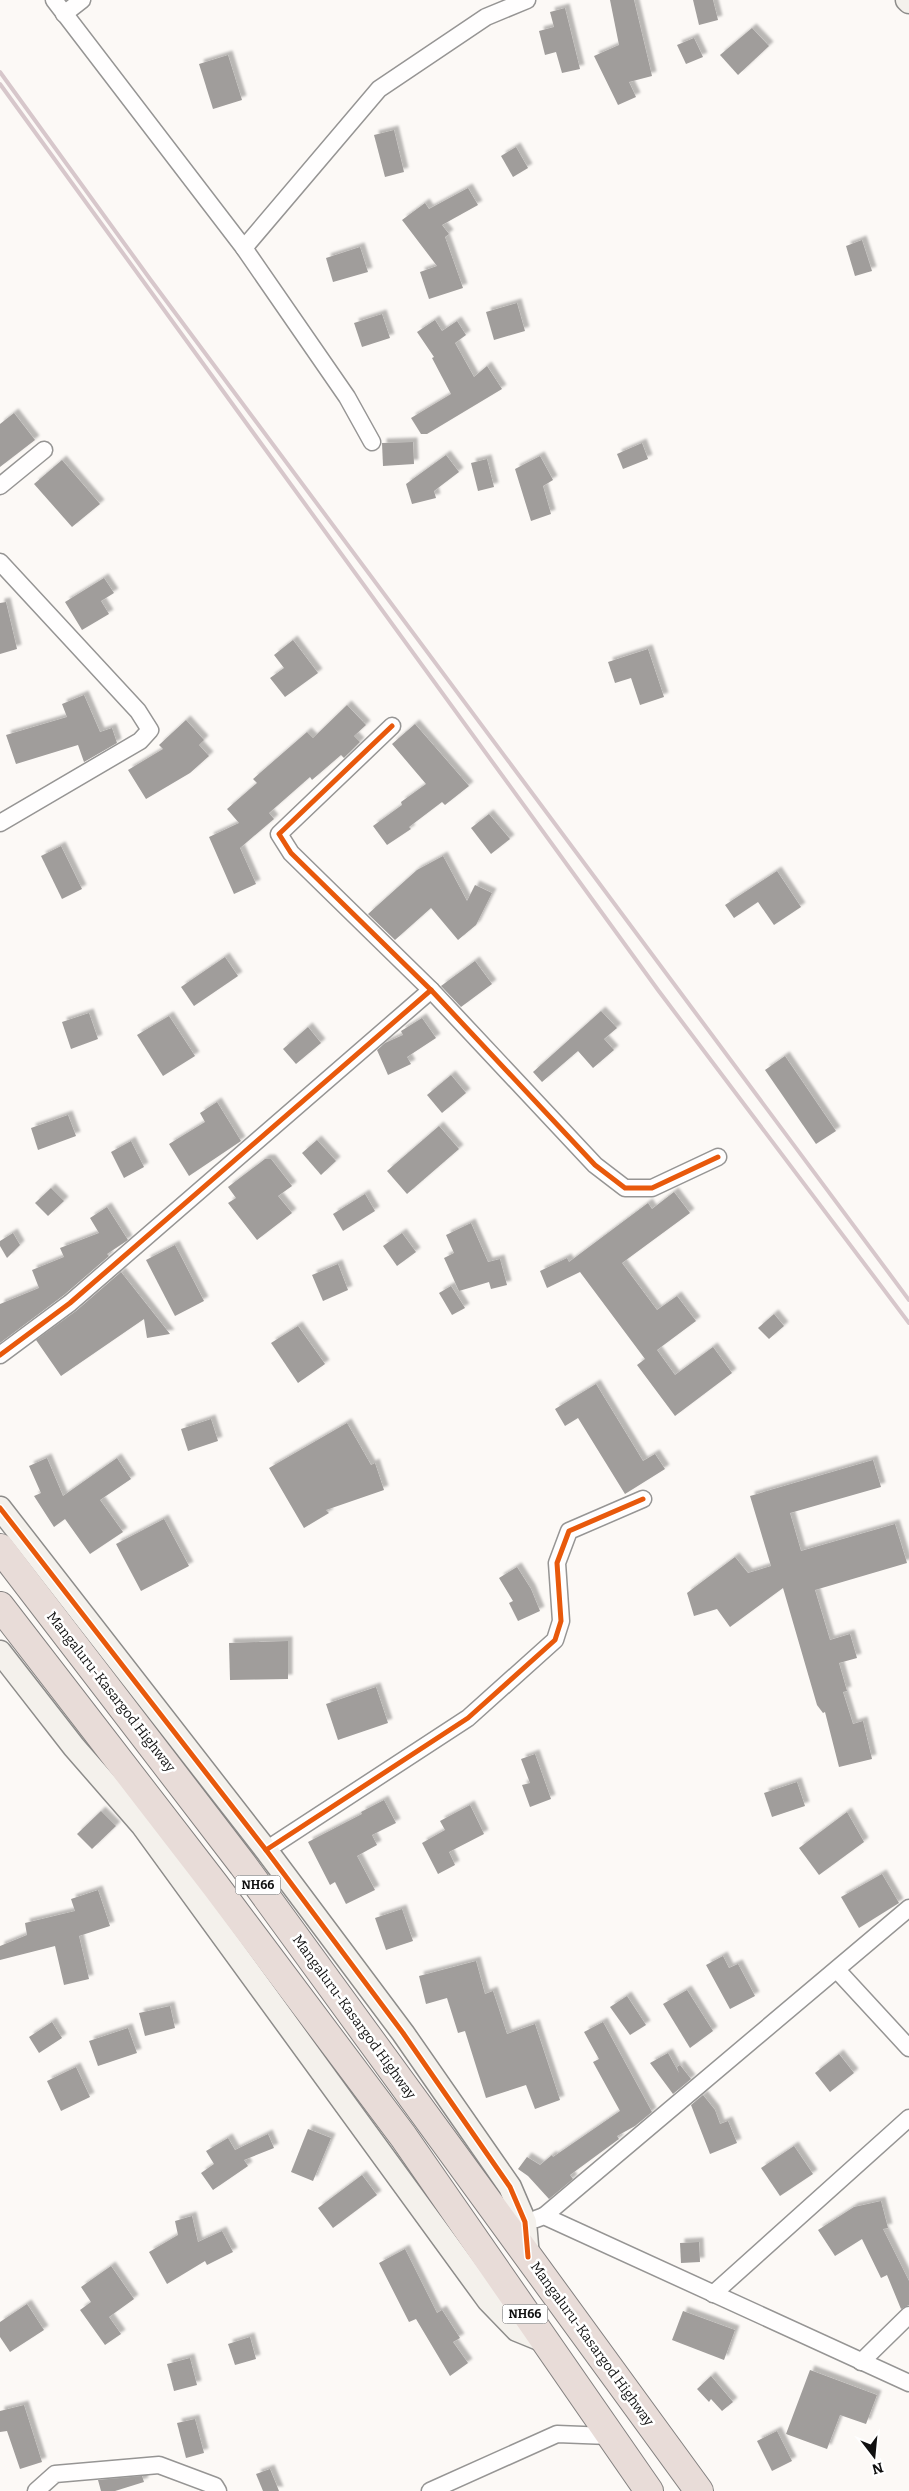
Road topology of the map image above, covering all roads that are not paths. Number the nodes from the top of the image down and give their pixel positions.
1 (54, 0) edge
2 (82, 0) edge
3 (527, 0) edge
4 (64, 14) junction
5 (244, 248) junction
6 (372, 442) dead end
7 (44, 450) dead end
8 (0, 486) edge
9 (0, 562) edge
10 (392, 726) dead end
11 (0, 823) edge
12 (431, 990) junction
13 (718, 1158) dead end
14 (0, 1355) edge
15 (643, 1499) dead end
16 (0, 1508) edge
17 (0, 1548) edge
18 (0, 1606) edge
19 (0, 1652) edge
20 (266, 1850) junction
21 (909, 1908) edge
22 (837, 1970) junction
23 (909, 2048) edge
24 (909, 2118) edge
25 (526, 2222) junction
26 (713, 2294) junction
27 (909, 2316) edge
28 (544, 2341) junction
29 (861, 2362) junction
30 (909, 2383) edge
31 (610, 2436) junction
32 (36, 2491) edge
33 (218, 2491) edge
34 (430, 2491) edge
35 (649, 2491) edge
36 (699, 2491) edge

1 - 4 street
2 - 4 street
3 - 5 street
4 - 5 street
5 - 6 street
7 - 8 street
9 - 11 street
10 - 12 street
12 - 13 street
12 - 14 street
15 - 20 street
16 - 20 street
17 - 25 highway, Mangaluru-Kasargod Highway / NH66
18 - 28 highway, NH66
19 - 28 street
20 - 25 street
21 - 22 street
22 - 23 street
22 - 25 street
24 - 26 street
25 - 26 street
25 - 36 highway, Mangaluru-Kasargod Highway / NH66
26 - 29 street
27 - 29 street
28 - 31 highway, NH66
29 - 30 street
31 - 34 street
31 - 35 highway, NH66
32 - 33 street

